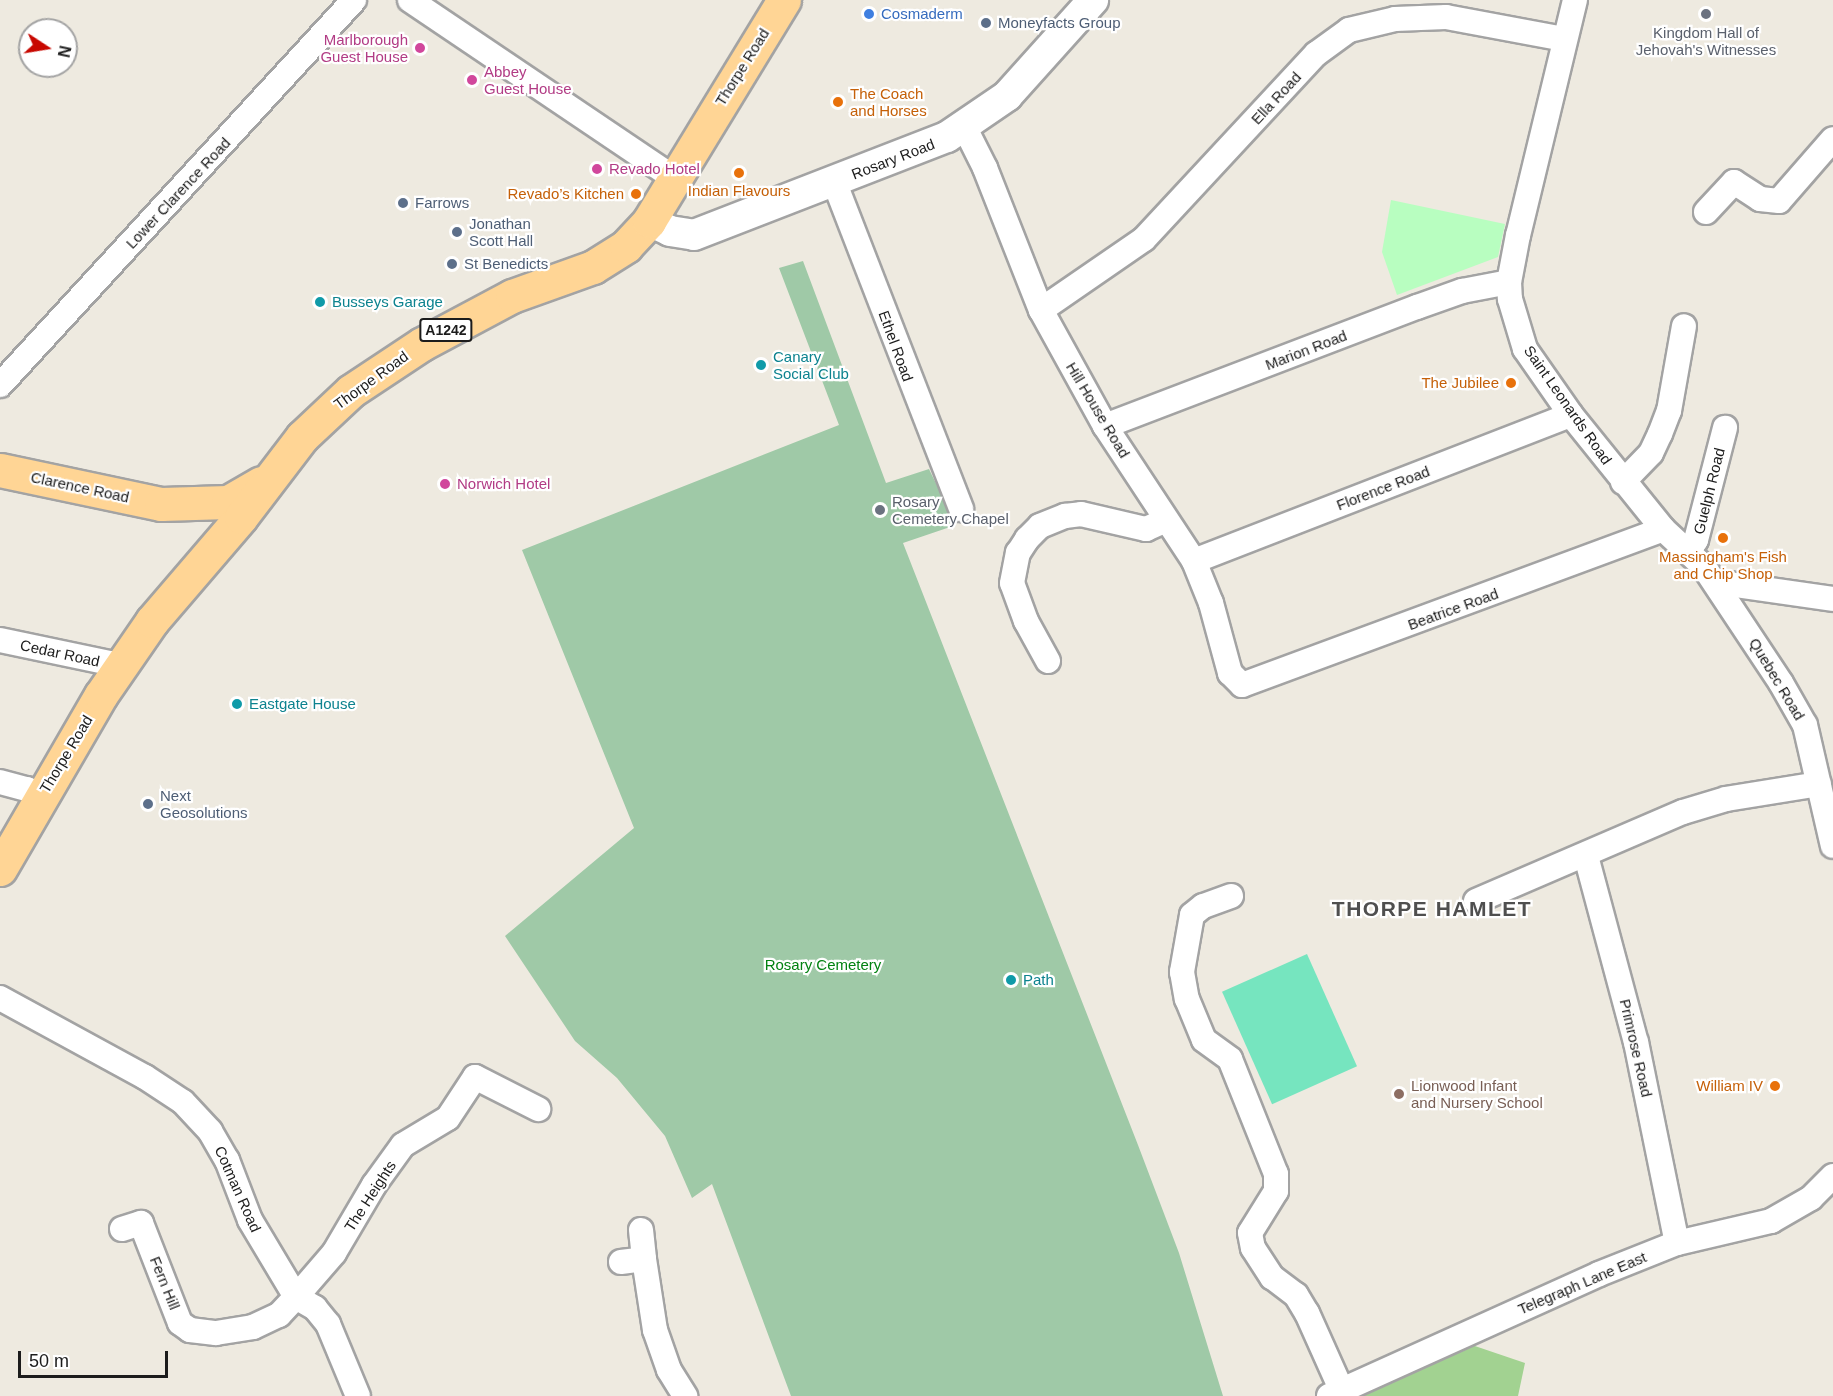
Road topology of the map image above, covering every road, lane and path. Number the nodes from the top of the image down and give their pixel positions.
1 (354, 0) edge
2 (410, 0) edge
3 (784, 0) edge
4 (1093, 0) edge
5 (1575, 0) edge
6 (1564, 39) junction
7 (965, 128) junction
8 (1833, 139) edge
9 (675, 178) junction
10 (834, 181) junction
11 (1706, 212) dead end
12 (649, 221) junction
13 (1509, 282) junction
14 (1041, 310) junction
15 (1684, 326) dead end
16 (0, 385) edge
17 (1571, 415) junction
18 (1106, 426) junction
19 (1725, 428) dead end
20 (2, 468) edge
21 (267, 478) junction
22 (1623, 482) junction
23 (161, 504) junction
24 (961, 509) dead end
25 (1166, 520) junction
26 (1663, 529) junction
27 (1689, 551) junction
28 (1194, 561) junction
29 (200, 565) junction
30 (1720, 590) junction
31 (1833, 599) edge
32 (0, 639) edge
33 (1048, 661) dead end
34 (119, 669) junction
35 (1242, 685) joint
36 (0, 782) edge
37 (1819, 783) junction
38 (40, 797) junction
39 (1833, 846) edge
40 (1586, 856) junction
41 (0, 869) edge
42 (1231, 896) dead end
43 (1476, 901) dead end
44 (0, 998) edge
45 (538, 1109) dead end
46 (1833, 1176) edge
47 (132, 1219) dead end
48 (641, 1230) dead end
49 (1677, 1243) junction
50 (644, 1259) junction
51 (621, 1262) dead end
52 (296, 1297) junction
53 (1335, 1393) edge
54 (358, 1396) edge
55 (685, 1396) edge

1 - 16 street, Lower Clarence Road
2 - 9 street
3 - 9 main road, Thorpe Road / A1242
4 - 7 street, Rosary Road
5 - 6 street, Saint Leonards Road
6 - 13 street, Saint Leonards Road
6 - 14 street, Ella Road
7 - 10 street, Rosary Road
7 - 14 street, Hill House Road
8 - 11 street
9 - 12 main road, Thorpe Road / A1242
10 - 12 street, Rosary Road
10 - 24 street, Ethel Road
12 - 21 main road, Thorpe Road / A1242
13 - 17 street, Saint Leonards Road
13 - 18 street, Marion Road
14 - 18 street, Hill House Road
15 - 22 street
17 - 22 street, Saint Leonards Road
17 - 28 street, Florence Road
18 - 25 street, Hill House Road
19 - 27 street, Guelph Road
20 - 23 main road, Clarence Road / A1242
21 - 23 main road, Clarence Road / A1242
21 - 29 main road, Thorpe Road / A1242
22 - 26 street, Saint Leonards Road
23 - 29 main road, Clarence Road / A1242
25 - 28 street, Hill House Road
25 - 33 street
26 - 27 street, Saint Leonards Road
26 - 35 street, Beatrice Road
27 - 30 street, Saint Leonards Road
28 - 35 street, Hill House Road
29 - 34 main road, Thorpe Road / A1242
30 - 31 street
30 - 37 street, Quebec Road
32 - 34 street, Cedar Road
34 - 38 main road, Thorpe Road / A1242
36 - 38 street
37 - 39 street, Quebec Road
37 - 40 street
38 - 41 main road, Thorpe Road / A1242
40 - 43 street
40 - 49 street, Primrose Road
42 - 53 street
44 - 52 street, Cotman Road
45 - 52 street, The Heights
46 - 49 street, Telegraph Lane East
47 - 52 street, Fern Hill
48 - 50 street
49 - 53 street, Telegraph Lane East
50 - 51 street
50 - 55 street
52 - 54 street, Cotman Road

